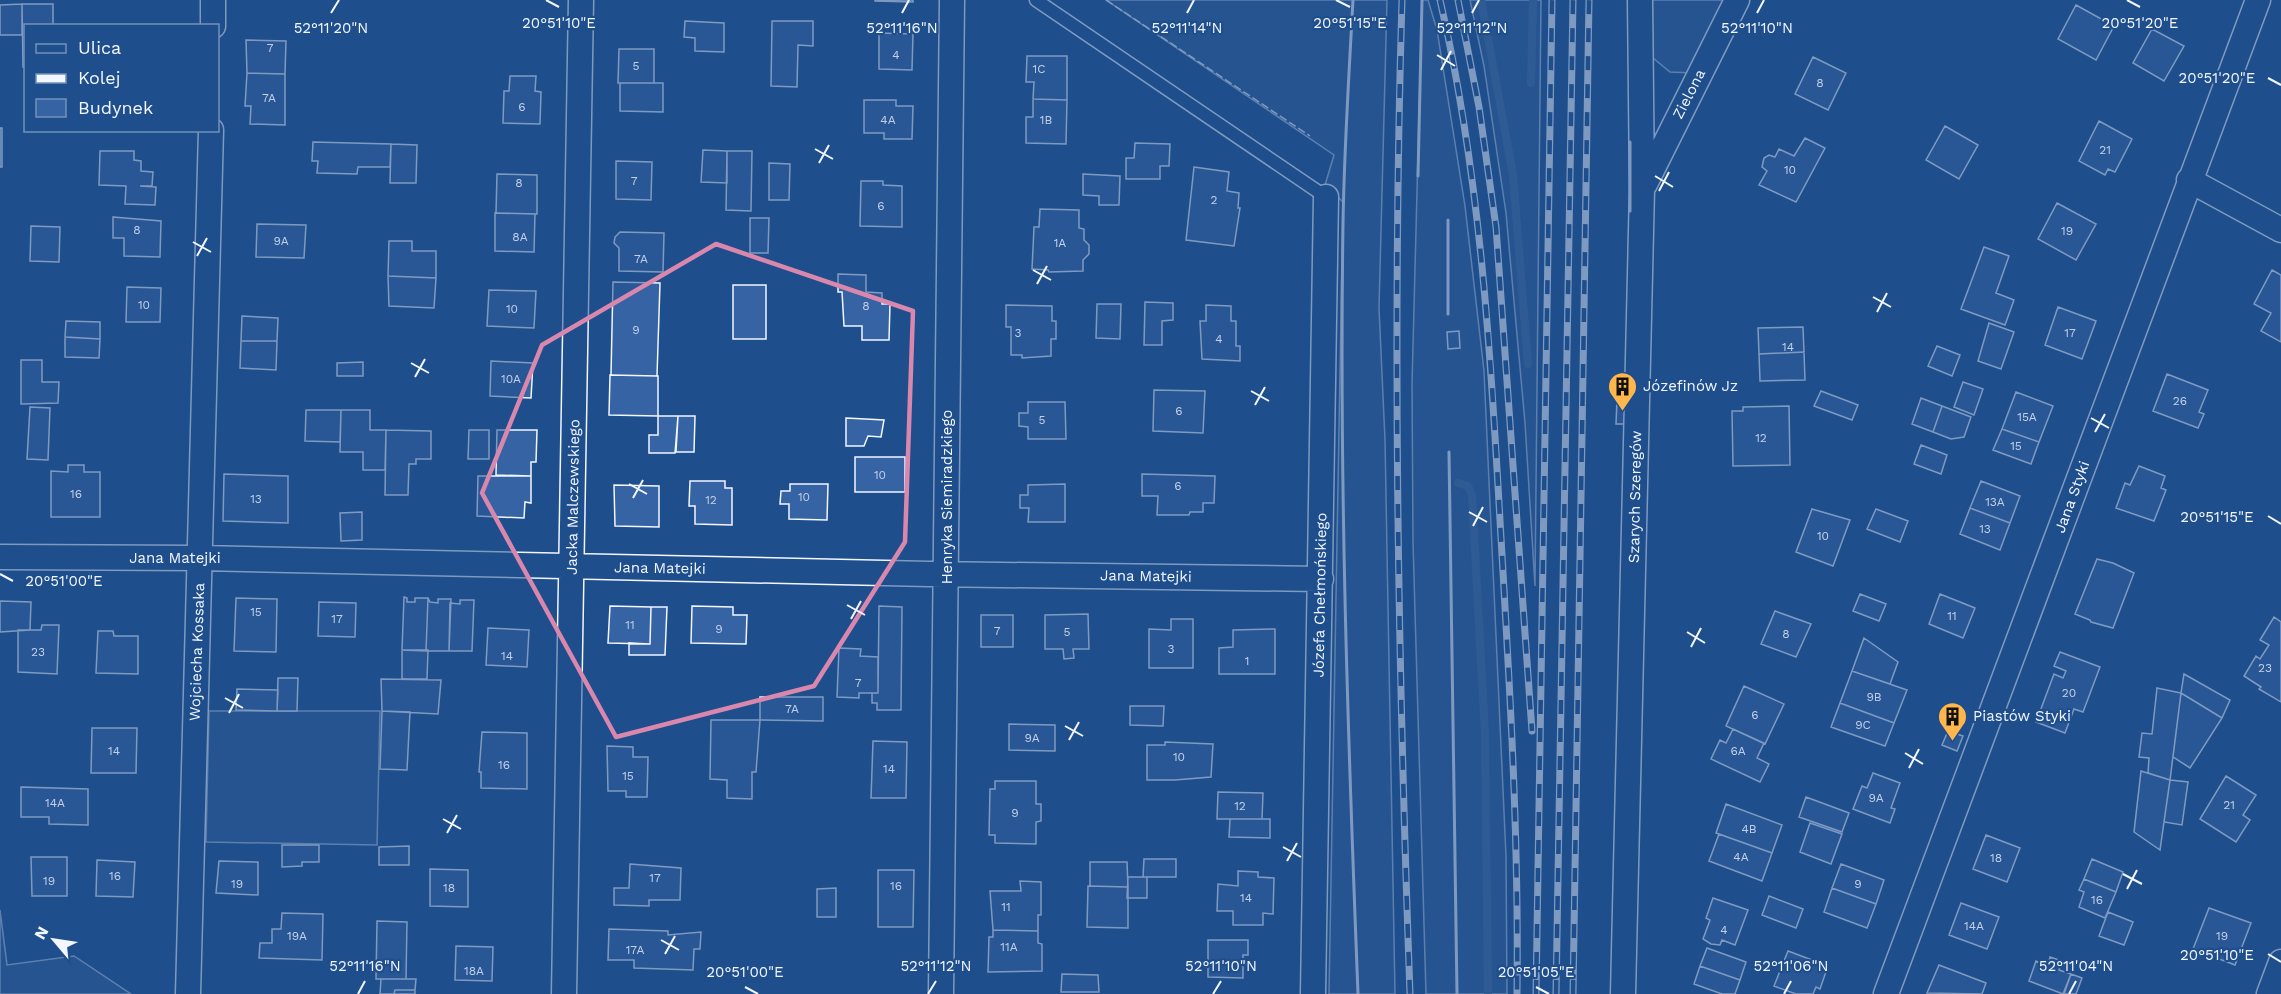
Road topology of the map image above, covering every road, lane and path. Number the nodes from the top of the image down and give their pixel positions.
1 (213, 0) edge
2 (581, 0) edge
3 (952, 0) edge
4 (1036, 0) edge
5 (1640, 0) edge
6 (1737, 0) edge
7 (2258, 0) edge
8 (213, 24) edge
9 (211, 132) edge
10 (2189, 180) junction
11 (1642, 189) junction
12 (1326, 197) joint
13 (2281, 230) edge
14 (0, 557) edge
15 (201, 558) junction
16 (572, 565) junction
17 (947, 573) junction
18 (1321, 579) junction
19 (2281, 962) edge
20 (188, 994) edge
21 (564, 994) edge
22 (941, 994) edge
23 (1313, 994) edge
24 (1623, 994) edge
25 (1887, 994) edge
26 (2269, 994) edge

1 - 8 street
2 - 16 street, Jacka Malczewskiego
3 - 17 street, Henryka Siemiradzkiego
4 - 12 lane
5 - 11 street, Szarych Szeregów
6 - 11 street, Zielona
7 - 10 street, Jana Styki
9 - 15 street, Wojciecha Kossaka
10 - 13 street
10 - 25 street, Jana Styki
11 - 24 street, Szarych Szeregów
12 - 18 street, Józefa Chełmońskiego
14 - 15 street, Jana Matejki
15 - 16 street, Jana Matejki
15 - 20 street, Wojciecha Kossaka
16 - 17 street, Jana Matejki
16 - 21 street, Jacka Malczewskiego
17 - 18 street, Jana Matejki
17 - 22 street, Henryka Siemiradzkiego
18 - 23 street, Józefa Chełmońskiego
19 - 26 street

